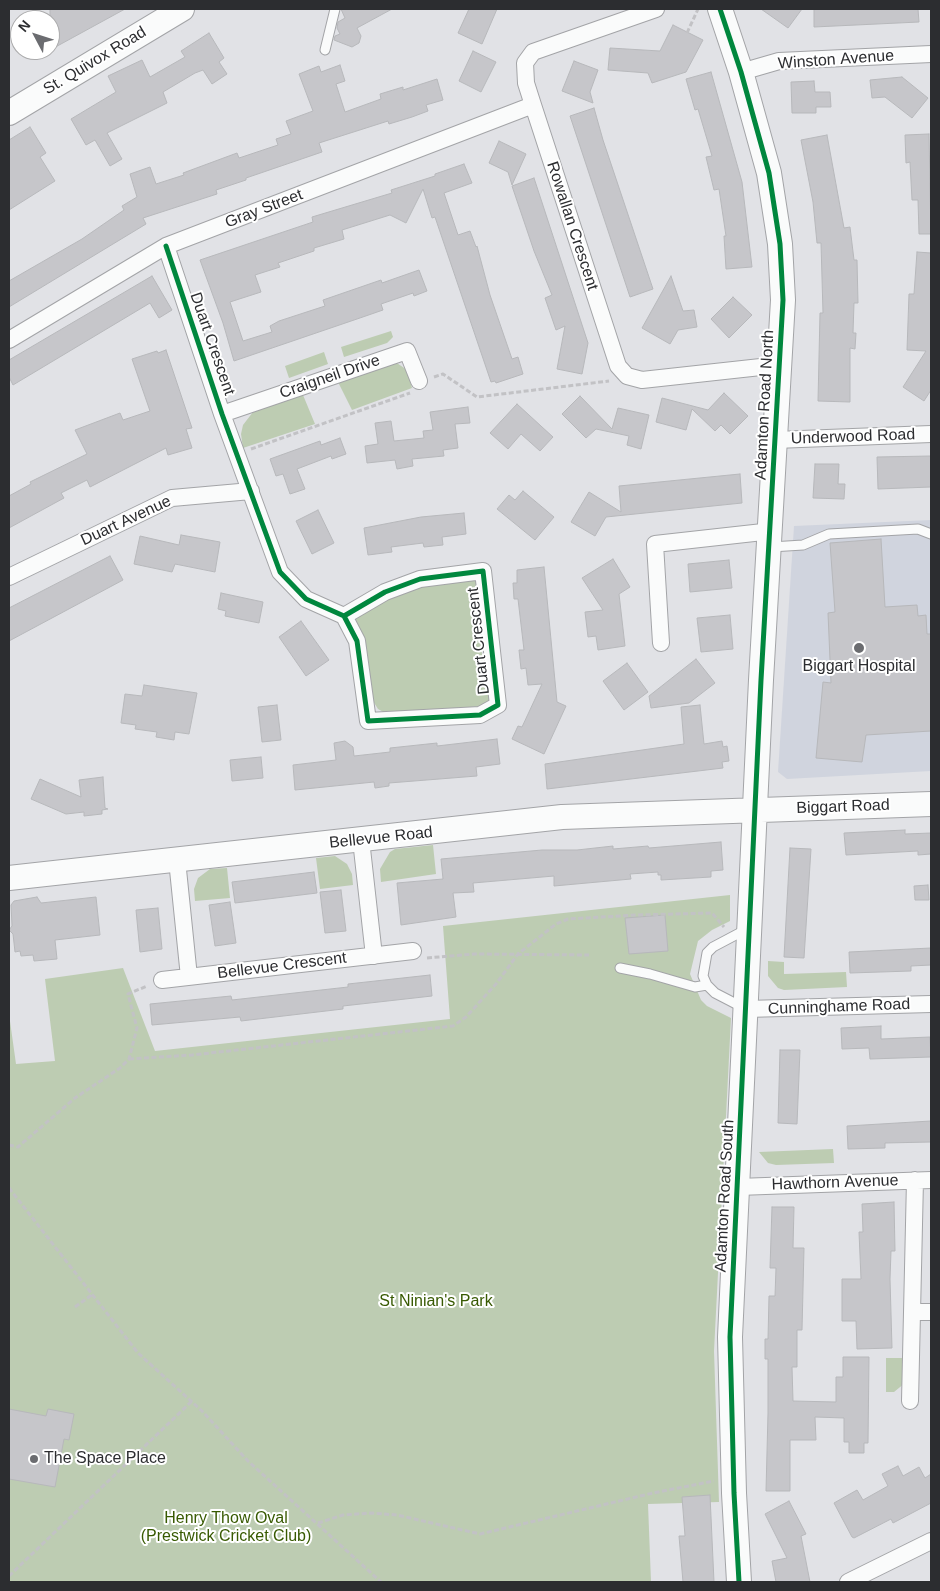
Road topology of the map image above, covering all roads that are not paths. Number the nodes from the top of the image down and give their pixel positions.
1 (182, 9) edge
2 (335, 9) edge
3 (656, 9) edge
4 (720, 9) edge
5 (325, 50) dead end
6 (931, 54) edge
7 (741, 72) junction
8 (533, 105) junction
9 (9, 113) edge
10 (166, 246) junction
11 (9, 340) edge
12 (779, 365) junction
13 (419, 381) road end
14 (222, 414) junction
15 (931, 434) edge
16 (775, 440) junction
17 (251, 491) junction
18 (931, 534) edge
19 (771, 539) junction
20 (9, 577) edge
21 (344, 616) junction
22 (661, 642) dead end
23 (931, 804) edge
24 (755, 810) junction
25 (361, 840) junction
26 (177, 860) junction
27 (9, 878) edge
28 (741, 932) junction
29 (414, 951) road end
30 (374, 956) junction
31 (620, 968) dead end
32 (189, 977) junction
33 (162, 980) road end
34 (707, 985) junction
35 (931, 1004) edge
36 (746, 1010) junction
37 (923, 1180) edge
38 (738, 1187) junction
39 (914, 1312) junction
40 (931, 1312) edge
41 (910, 1400) dead end
42 (931, 1541) edge
43 (739, 1582) edge
44 (848, 1582) edge

1 - 9 street, St. Quivox Road
2 - 5 lane
3 - 8 street, Rowallan Crescent
4 - 7 street, Adamton Road North
6 - 7 street, Winston Avenue
7 - 12 street, Adamton Road North
8 - 10 street, Gray Street
8 - 12 street, Rowallan Crescent
10 - 11 street, Gray Street
10 - 14 street, Duart Crescent
12 - 16 street, Adamton Road North
13 - 14 street, Craigneil Drive
14 - 17 street, Duart Crescent
15 - 16 street, Underwood Road
16 - 19 street, Adamton Road North
17 - 20 street, Duart Avenue
17 - 21 street, Duart Crescent
18 - 19 lane
19 - 22 street
19 - 24 street, Adamton Road North
21 - 21 street, Duart Crescent
23 - 24 street, Biggart Road
24 - 25 street, Bellevue Road
24 - 28 street, Adamton Road South
25 - 26 street, Bellevue Road
25 - 30 street
26 - 27 street, Bellevue Road
26 - 32 street
28 - 34 lane
28 - 36 street, Adamton Road South
29 - 30 street, Bellevue Crescent
30 - 32 street, Bellevue Crescent
31 - 34 lane
32 - 33 street, Bellevue Crescent
34 - 36 lane
35 - 36 street, Cunninghame Road
36 - 38 street, Adamton Road South
37 - 38 street, Hawthorn Avenue
37 - 39 street
38 - 43 street, Adamton Road South
39 - 40 street
39 - 41 street
42 - 44 street

